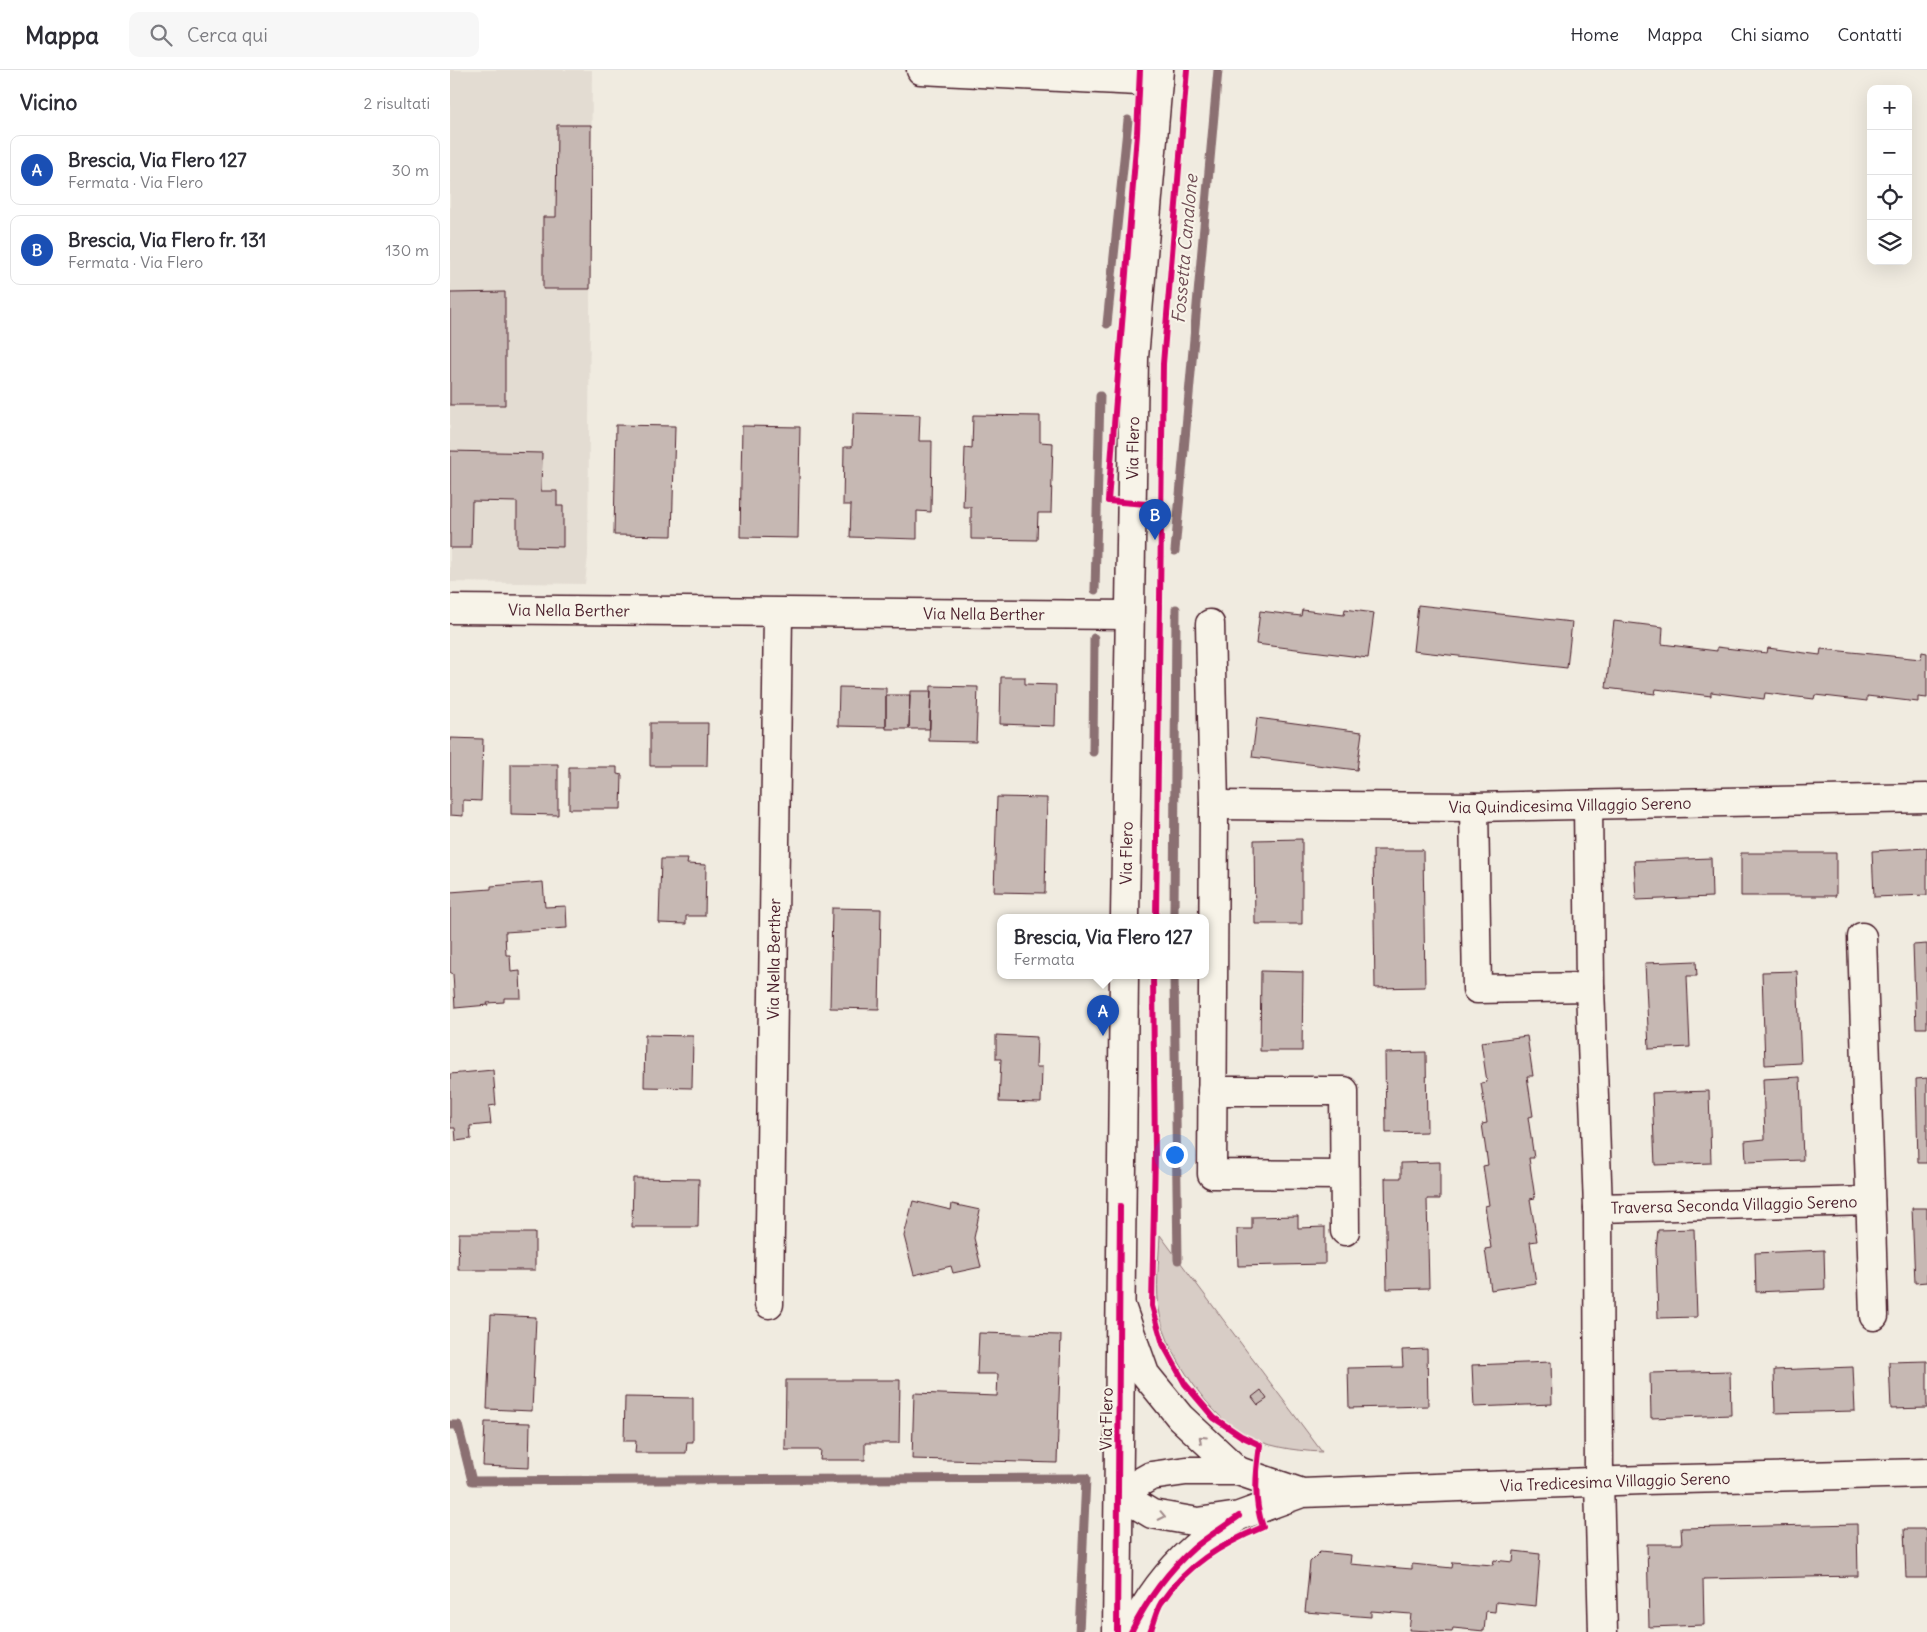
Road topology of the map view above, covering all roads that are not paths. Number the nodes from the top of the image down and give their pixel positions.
1 (921, 70) edge
2 (1159, 76) edge
3 (450, 609) edge
4 (778, 613) junction
5 (1129, 615) junction
6 (1210, 624) dead end
7 (1927, 798) edge
8 (1214, 805) junction
9 (1588, 805) junction
10 (1474, 807) junction
11 (1125, 914) edge
12 (1862, 937) dead end
13 (1124, 979) edge
14 (1590, 987) junction
15 (1212, 1091) junction
16 (1344, 1175) junction
17 (1870, 1201) junction
18 (1598, 1208) junction
19 (1346, 1231) dead end
20 (769, 1304) dead end
21 (1121, 1305) junction
22 (1874, 1316) dead end
23 (1238, 1471) junction
24 (1927, 1473) edge
25 (1599, 1482) junction
26 (1302, 1493) junction
27 (1119, 1494) junction
28 (1239, 1516) junction
29 (1117, 1632) edge
30 (1131, 1632) edge
31 (1603, 1632) edge

1 - 2 street
2 - 5 street, Via Flero
3 - 4 street, Via Nella Berther
4 - 5 street, Via Nella Berther
4 - 20 street, Via Nella Berther
5 - 11 street, Via Flero
6 - 8 street
7 - 9 street, Via Quindicesima Villaggio Sereno
8 - 10 street, Via Quindicesima Villaggio Sereno
8 - 15 street
9 - 10 street, Via Quindicesima Villaggio Sereno
9 - 14 street, Traversa Seconda Villaggio Sereno
10 - 14 street
12 - 17 street, Traversa Seconda Villaggio Sereno
13 - 21 street, Via Flero
14 - 18 street, Traversa Seconda Villaggio Sereno
15 - 16 street
15 - 16 street
16 - 19 street
17 - 18 street, Traversa Seconda Villaggio Sereno
17 - 22 street, Traversa Seconda Villaggio Sereno
18 - 25 street, Traversa Seconda Villaggio Sereno
23 -> 21 street, Via Tredicesima Villaggio Sereno
21 - 27 street, Via Flero
23 - 26 street, Via Tredicesima Villaggio Sereno
23 - 27 street, Via Tredicesima Villaggio Sereno
24 - 25 street, Via Tredicesima Villaggio Sereno
25 - 26 street, Via Tredicesima Villaggio Sereno
25 - 31 street, Traversa Seconda Villaggio Sereno
26 - 28 street, Via Tredicesima Villaggio Sereno
27 -> 28 street, Via Tredicesima Villaggio Sereno
27 - 29 street, Via Flero
28 - 30 street, Via Tredicesima Villaggio Sereno

